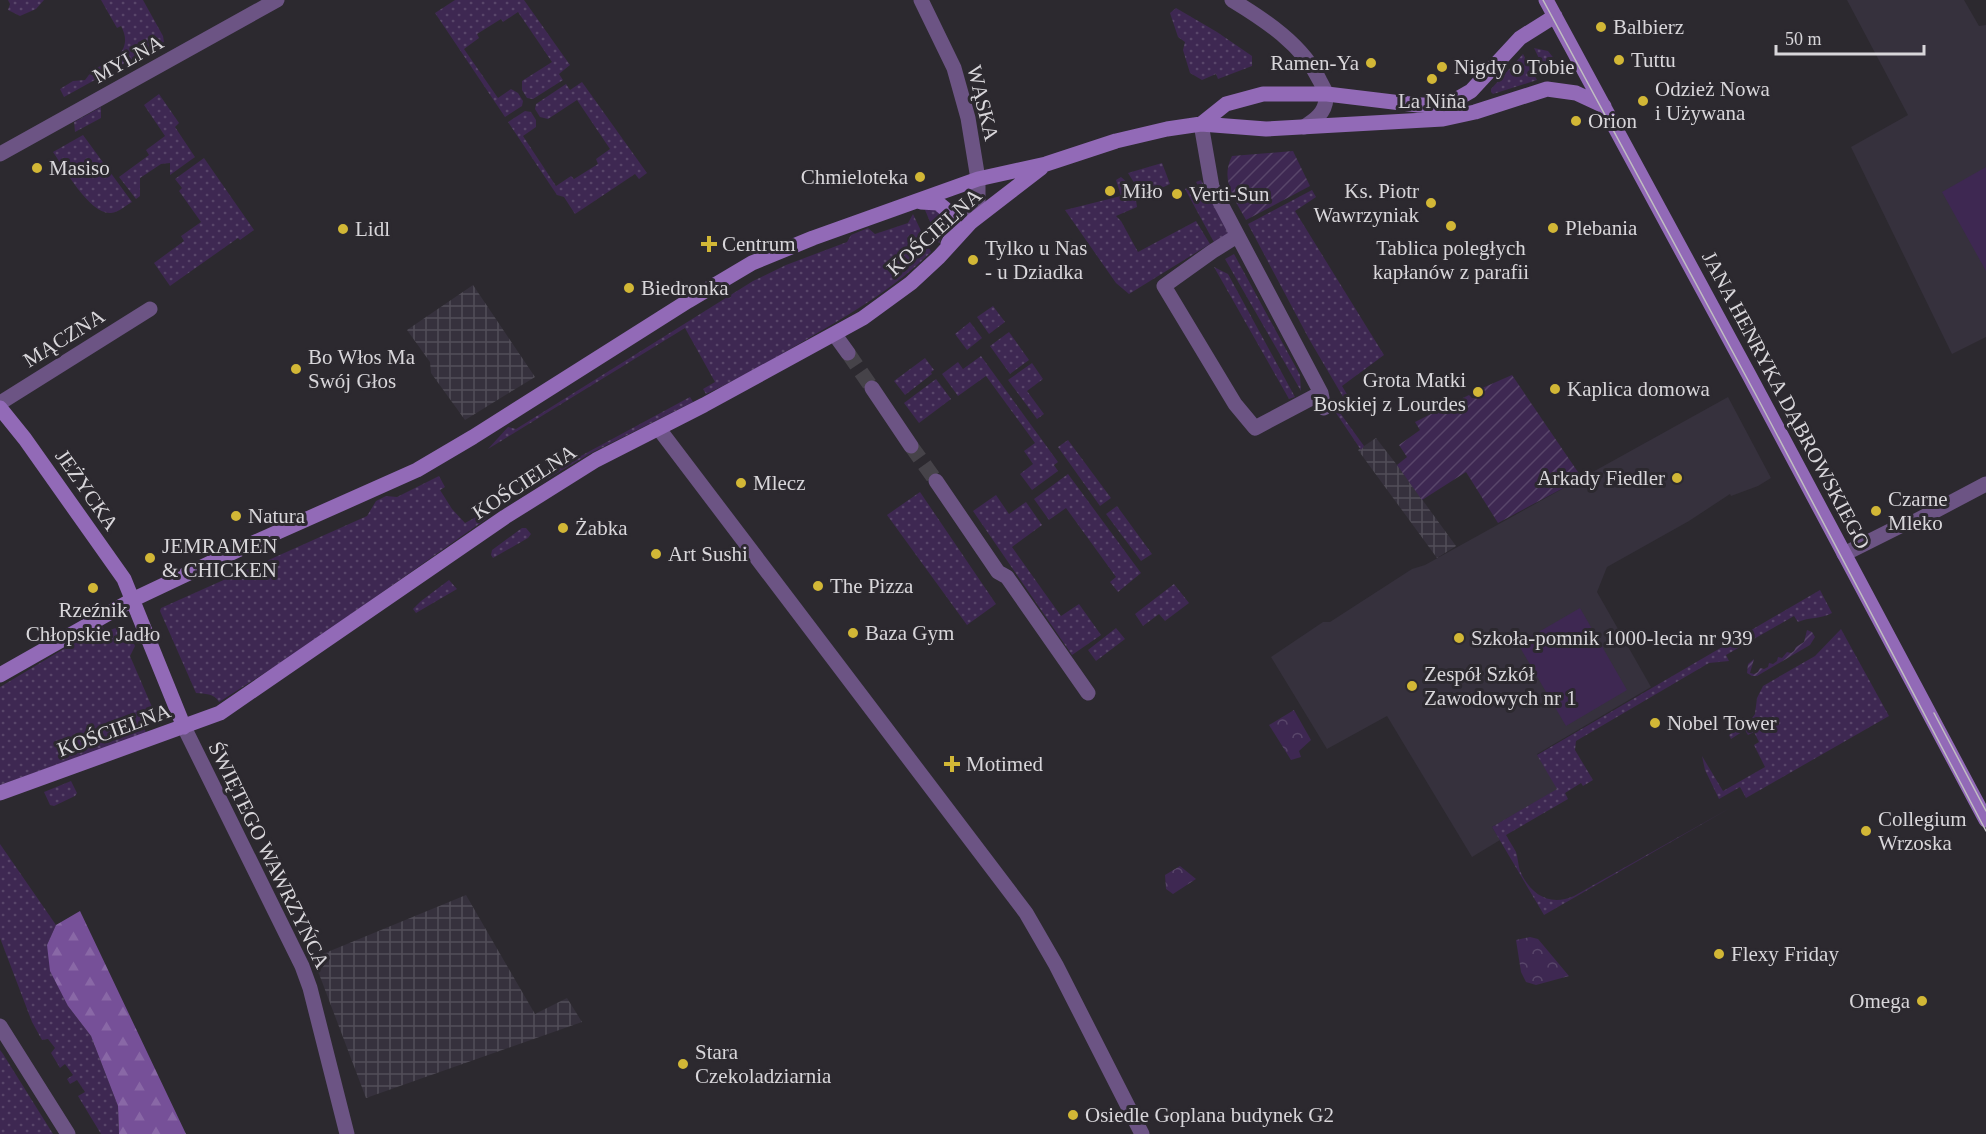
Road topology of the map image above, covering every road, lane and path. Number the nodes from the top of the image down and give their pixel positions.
1 (277, 0) edge
2 (921, 0) edge
3 (1232, 0) edge
4 (1546, 0) edge
5 (1555, 16) junction
6 (1327, 94) junction
7 (1604, 106) junction
8 (1201, 124) junction
9 (1304, 127) junction
10 (0, 154) edge
11 (1046, 164) junction
12 (978, 179) junction
13 (915, 202) junction
14 (971, 222) junction
15 (1238, 236) junction
16 (939, 257) junction
17 (150, 309) dead end
18 (835, 334) junction
19 (848, 353) tunnel mouth
20 (872, 388) tunnel mouth
21 (1321, 393) junction
22 (0, 403) edge
23 (0, 408) edge
24 (1324, 408) dead end
25 (660, 429) junction
26 (911, 446) tunnel mouth
27 (936, 481) tunnel mouth
28 (1986, 484) edge
29 (1844, 554) junction
30 (132, 600) junction
31 (0, 675) edge
32 (1088, 693) dead end
33 (184, 727) junction
34 (0, 793) edge
35 (1986, 820) edge
36 (0, 1026) edge
37 (68, 1134) edge
38 (347, 1134) edge
39 (1142, 1134) edge

1 - 10 street, MYLNA
2 - 12 street, WĄSKA
3 - 6 street
4 - 5 street, JANA HENRYKA DĄBROWSKIEGO
5 - 6 street, KOŚCIELNA
5 - 7 street, JANA HENRYKA DĄBROWSKIEGO
6 - 8 street, KOŚCIELNA
6 - 9 street
7 - 9 street, KOŚCIELNA
7 - 29 street, JANA HENRYKA DĄBROWSKIEGO
8 - 9 street, KOŚCIELNA
8 - 11 street, KOŚCIELNA
8 - 15 street
11 - 12 street, KOŚCIELNA
11 - 14 street, KOŚCIELNA
12 - 13 street, KOŚCIELNA
12 - 14 street, WĄSKA
13 - 16 street
13 - 30 street, KOŚCIELNA
14 - 16 street, KOŚCIELNA
15 - 21 street
15 - 21 street
16 - 18 street, KOŚCIELNA
17 - 22 street, MĄCZNA
18 - 19 street
18 - 25 street, KOŚCIELNA
20 - 26 street
21 - 24 street
23 - 30 street, JEŻYCKA
25 - 33 street, KOŚCIELNA
25 - 39 street
27 - 32 street
28 - 29 street
29 - 35 street, JANA HENRYKA DĄBROWSKIEGO
30 - 31 street, KOŚCIELNA
30 - 33 street, ŚWIĘTEGO WAWRZYŃCA
33 - 34 street, KOŚCIELNA
33 - 38 street, ŚWIĘTEGO WAWRZYŃCA
36 - 37 street

